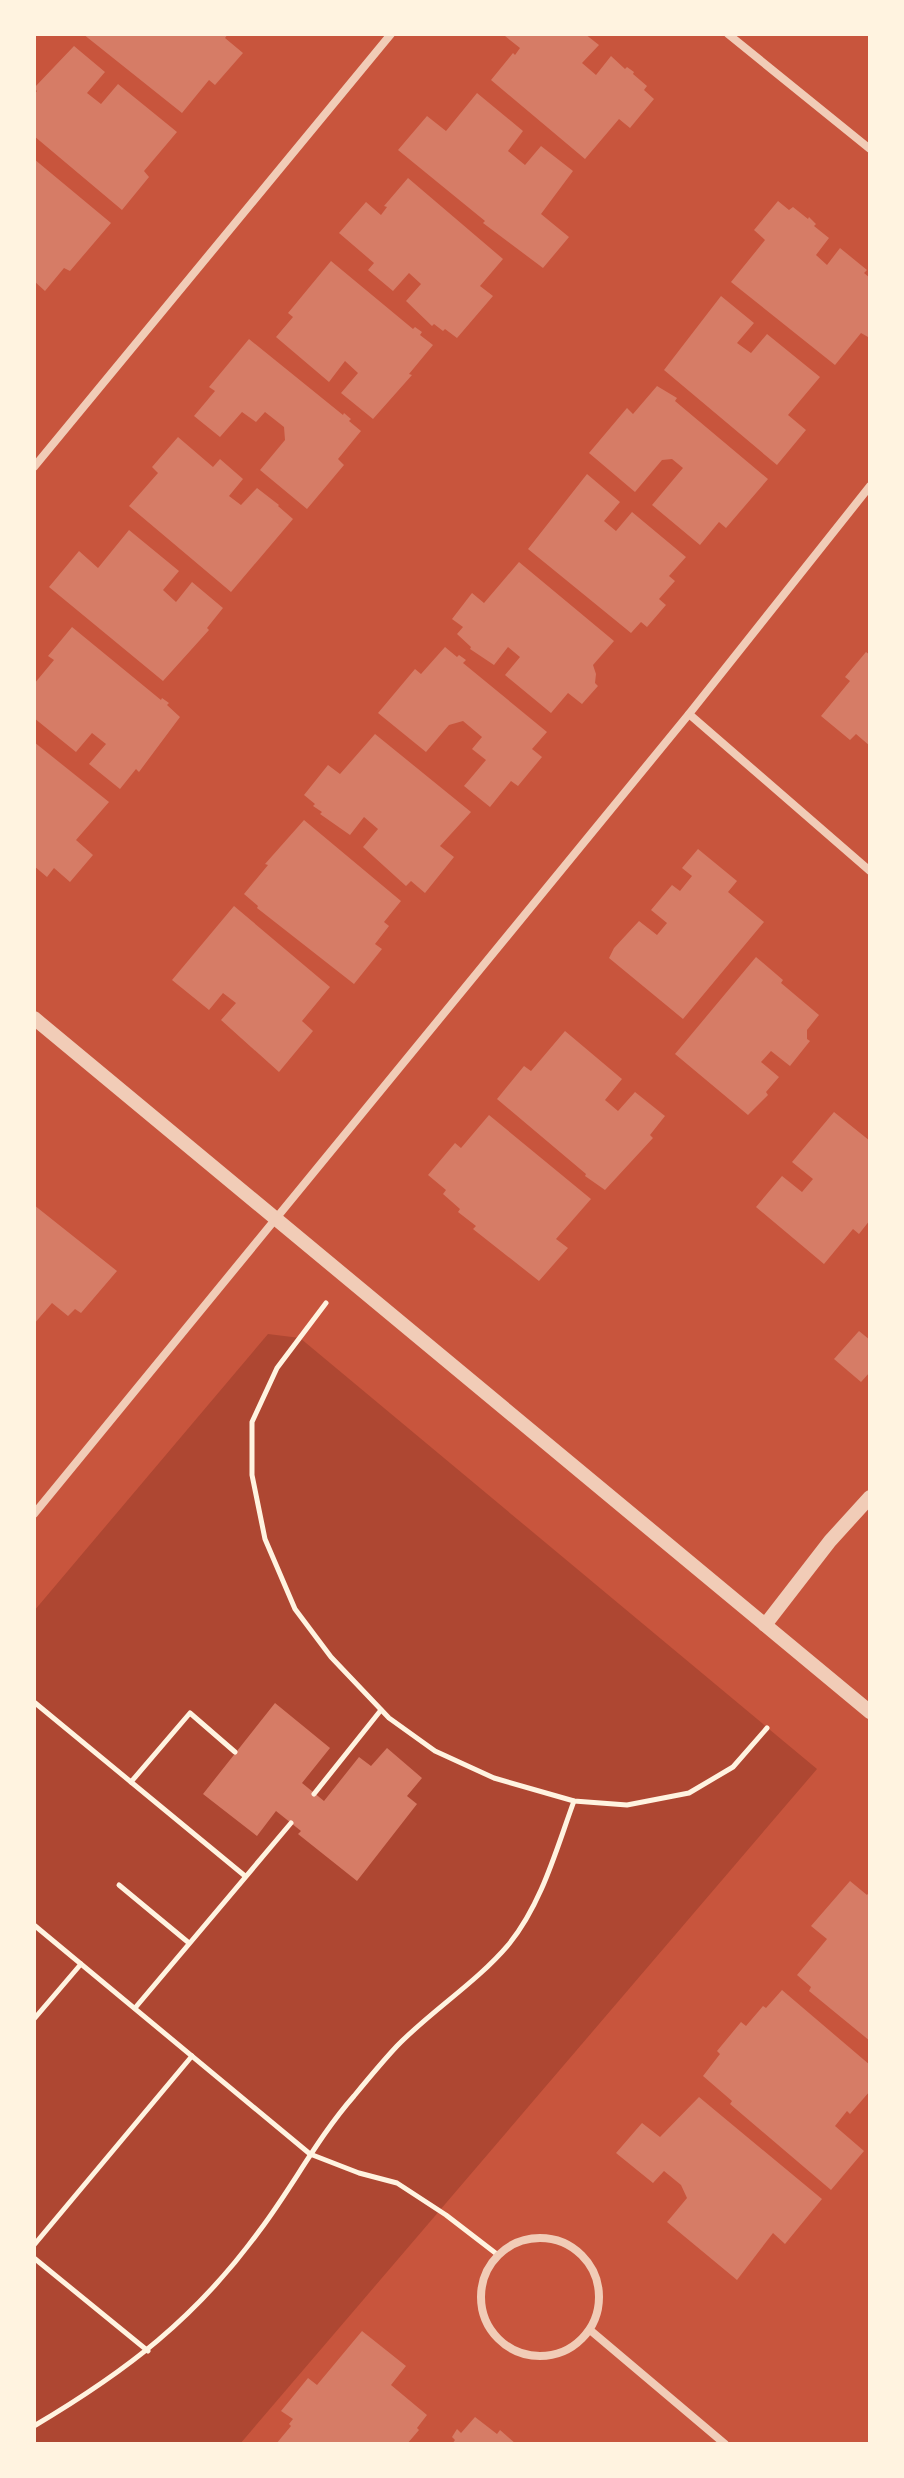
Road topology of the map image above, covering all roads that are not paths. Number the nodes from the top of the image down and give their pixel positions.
1 (391, 34) edge
2 (728, 34) edge
3 (870, 149) edge
4 (34, 467) edge
5 (870, 486) edge
6 (689, 714) junction
7 (870, 871) edge
8 (34, 1018) edge
9 (274, 1218) junction
10 (870, 1497) edge
11 (34, 1514) edge
12 (765, 1625) junction
13 (868, 1706) edge
14 (590, 2330) junction
15 (725, 2444) edge

1 - 4 street
2 - 3 street
5 - 6 street
6 - 7 street
6 - 9 street
8 - 9 street
9 - 11 street
9 - 12 street
10 - 12 street
12 - 13 street
14 - 14 street
14 - 15 street

